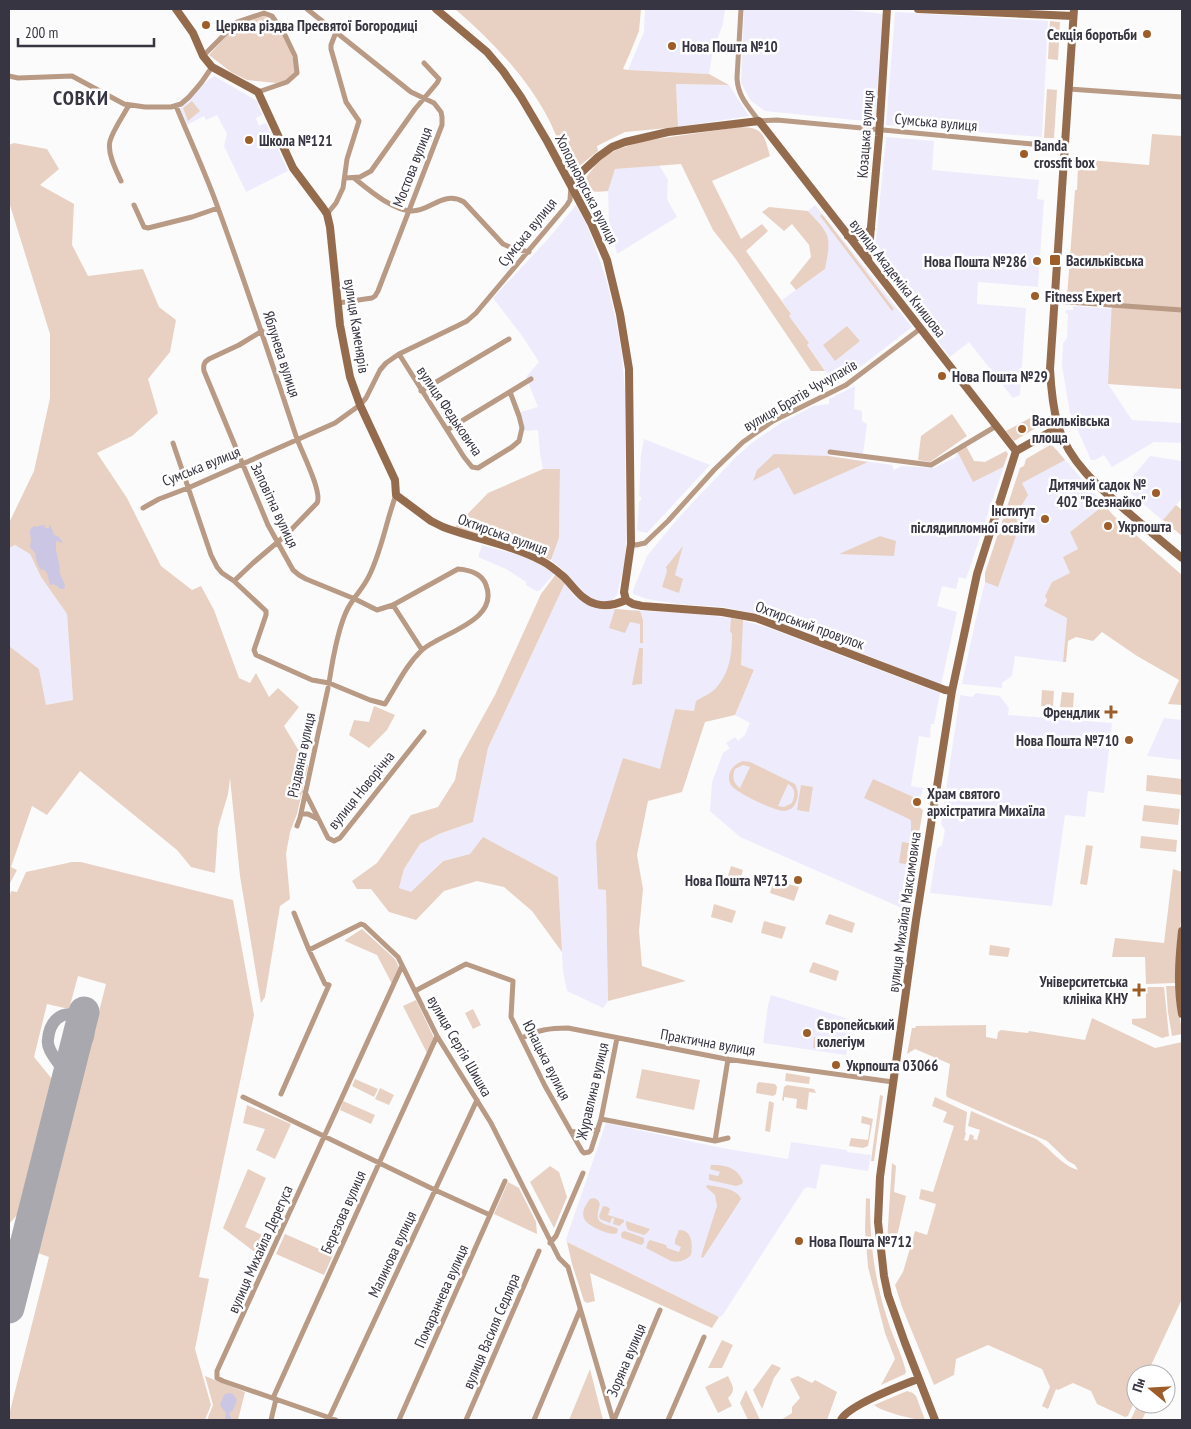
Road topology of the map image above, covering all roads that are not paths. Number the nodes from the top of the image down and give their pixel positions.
1 (176, 9) edge
2 (307, 9) edge
3 (436, 9) edge
4 (741, 9) edge
5 (887, 9) edge
6 (918, 9) edge
7 (1073, 13) edge
8 (336, 32) junction
9 (204, 56) junction
10 (424, 63) dead end
11 (212, 67) junction
12 (9, 76) edge
13 (1069, 89) junction
14 (258, 92) junction
15 (1182, 97) edge
16 (424, 98) junction
17 (129, 105) junction
18 (176, 106) junction
19 (759, 121) junction
20 (880, 130) junction
21 (1064, 147) junction
22 (345, 178) junction
23 (354, 178) junction
24 (121, 181) dead end
25 (570, 183) junction
26 (134, 205) dead end
27 (218, 208) junction
28 (409, 211) junction
29 (327, 214) junction
30 (871, 229) junction
31 (848, 236) junction
32 (529, 252) junction
33 (868, 261) junction
34 (1054, 301) junction
35 (338, 303) junction
36 (1182, 310) edge
37 (920, 329) junction
38 (262, 331) junction
39 (509, 339) dead end
40 (399, 354) junction
41 (531, 379) dead end
42 (421, 391) junction
43 (510, 392) junction
44 (360, 405) junction
45 (997, 427) junction
46 (1059, 427) junction
47 (447, 430) junction
48 (297, 441) junction
49 (172, 443) dead end
50 (1016, 451) junction
51 (830, 452) dead end
52 (243, 464) junction
53 (188, 488) junction
54 (396, 495) junction
55 (143, 508) dead end
56 (277, 542) junction
57 (631, 544) junction
58 (1182, 558) edge
59 (234, 581) junction
60 (355, 598) junction
61 (626, 600) junction
62 (393, 605) junction
63 (422, 650) junction
64 (328, 686) junction
65 (952, 691) junction
66 (424, 732) dead end
67 (305, 792) junction
68 (301, 814) junction
69 (318, 819) junction
70 (297, 826) dead end
71 (294, 913) dead end
72 (1182, 932) edge
73 (309, 950) junction
74 (402, 966) junction
75 (415, 991) junction
76 (1182, 1014) edge
77 (437, 1036) junction
78 (522, 1038) junction
79 (617, 1038) junction
80 (728, 1059) junction
81 (893, 1082) junction
82 (281, 1094) dead end
83 (243, 1098) dead end
84 (477, 1100) junction
85 (602, 1119) junction
86 (598, 1130) junction
87 (571, 1132) junction
88 (324, 1137) junction
89 (728, 1138) dead end
90 (715, 1140) junction
91 (591, 1150) joint
92 (379, 1162) junction
93 (582, 1174) dead end
94 (504, 1181) dead end
95 (435, 1190) junction
96 (490, 1215) junction
97 (550, 1243) junction
98 (539, 1251) dead end
99 (580, 1309) junction
100 (660, 1310) dead end
101 (704, 1337) dead end
102 (918, 1379) junction
103 (275, 1399) junction
104 (332, 1419) edge
105 (271, 1420) edge
106 (399, 1420) edge
107 (466, 1420) edge
108 (534, 1420) edge
109 (614, 1420) edge
110 (668, 1420) edge
111 (841, 1420) edge
112 (935, 1420) edge

1 - 9 main road
2 - 8 street, Мостова вулиця
3 - 25 main road, Холодноярська вулиця
4 - 19 street
5 - 20 main road, Козацька вулиця
6 - 7 main road
7 - 13 main road
8 - 16 street, Мостова вулиця
8 - 22 street
9 - 11 main road
9 - 14 street
10 - 16 street
11 - 14 main road
11 - 18 street
12 - 17 street
13 - 15 street
13 - 21 main road
14 - 29 main road, вулиця Каменярів
16 - 23 street
16 - 28 street, Мостова вулиця
17 - 18 street
17 - 24 street
18 - 27 street, Яблунева вулиця
19 - 20 street, Сумська вулиця
19 - 25 main road, Сумська вулиця
19 - 31 main road, вулиця Академіка Книшова
20 - 21 street, Сумська вулиця
20 - 30 main road, Козацька вулиця
21 - 34 main road
22 - 23 street
22 - 29 street
23 - 28 street
25 - 32 street, Сумська вулиця
25 - 57 main road, Холодноярська вулиця
26 - 27 street
27 - 38 street, Яблунева вулиця
28 - 32 street
28 - 35 street, Мостова вулиця
29 - 35 main road, вулиця Каменярів
30 - 31 main road
30 - 33 main road, Козацька вулиця
31 - 33 main road, вулиця Академіка Книшова
32 - 40 street, Сумська вулиця
33 - 37 main road, вулиця Академіка Книшова
34 - 36 street
34 - 46 main road
35 - 44 main road, вулиця Каменярів
37 - 45 main road, вулиця Академіка Книшова
37 - 57 street, вулиця Братів Чучупаків
38 - 48 street, Яблунева вулиця
38 - 52 street, Заповітна вулиця
39 - 42 street
40 - 42 street, вулиця Федьковича
40 - 44 street, Сумська вулиця
41 - 43 street
42 - 47 street, вулиця Федьковича
43 - 47 street
43 - 47 street, вулиця Федьковича
44 - 48 street, Сумська вулиця
44 - 54 main road, вулиця Каменярів
45 - 50 main road, вулиця Академіка Книшова
45 - 51 street
46 - 50 main road
46 - 58 main road
48 - 52 street, Сумська вулиця
48 - 56 street, Яблунева вулиця
49 - 53 street
50 - 65 main road, вулиця Михайла Максимовича
52 - 53 street, Сумська вулиця
52 - 56 street, Заповітна вулиця
53 - 55 street, Сумська вулиця
53 - 59 street
54 - 60 street
54 - 61 main road, Охтирська вулиця
56 - 59 street, Яблунева вулиця
56 - 60 street, Заповітна вулиця
57 - 61 main road, Холодноярська вулиця
59 - 64 street
60 - 62 street, Заповітна вулиця
60 - 64 street
61 - 65 main road, Охтирський провулок
62 - 63 street
62 - 63 street
63 - 64 street
64 - 67 street, Різдвяна вулиця
65 - 81 main road, вулиця Михайла Максимовича
66 - 69 street, вулиця Новорічна
67 - 68 street, Різдвяна вулиця
67 - 69 street, вулиця Новорічна
68 - 69 street
68 - 70 street, Різдвяна вулиця
71 - 73 street
72 - 76 main road
73 - 74 street, вулиця Сергія Шишка
73 - 82 street
74 - 75 street, вулиця Сергія Шишка
74 - 88 street, вулиця Михайла Дерегуса
75 - 77 street, вулиця Сергія Шишка
75 - 78 street, Юнацька вулиця
77 - 84 street, вулиця Сергія Шишка
77 - 92 street, Березова вулиця
78 - 79 street, Практична вулиця
78 - 87 street, Юнацька вулиця
79 - 80 street, Практична вулиця
79 - 85 street, Журавлина вулиця
80 - 81 street, Практична вулиця
80 - 90 street
81 - 102 main road, вулиця Михайла Максимовича
83 - 88 street
84 - 95 street, Малинова вулиця
84 - 97 street, вулиця Сергія Шишка
85 - 86 street, Журавлина вулиця
85 - 90 street
86 - 87 street
86 - 91 street, Журавлина вулиця
87 - 91 street, Юнацька вулиця
88 - 92 street
88 - 103 street, вулиця Михайла Дерегуса
89 - 90 street
92 - 95 street
92 - 103 street, Березова вулиця
93 - 97 street
94 - 96 street, Помаранчева вулиця
95 - 96 street
95 - 104 street, Малинова вулиця
96 - 106 street, Помаранчева вулиця
97 - 99 street, вулиця Сергія Шишка
98 - 107 street, вулиця Василя Седляра
99 - 108 street
99 - 109 street, вулиця Сергія Шишка
100 - 109 street, Зоряна вулиця
101 - 110 street
102 - 111 main road
102 - 112 main road, вулиця Михайла Максимовича
103 - 104 street
103 - 105 street, Березова вулиця

